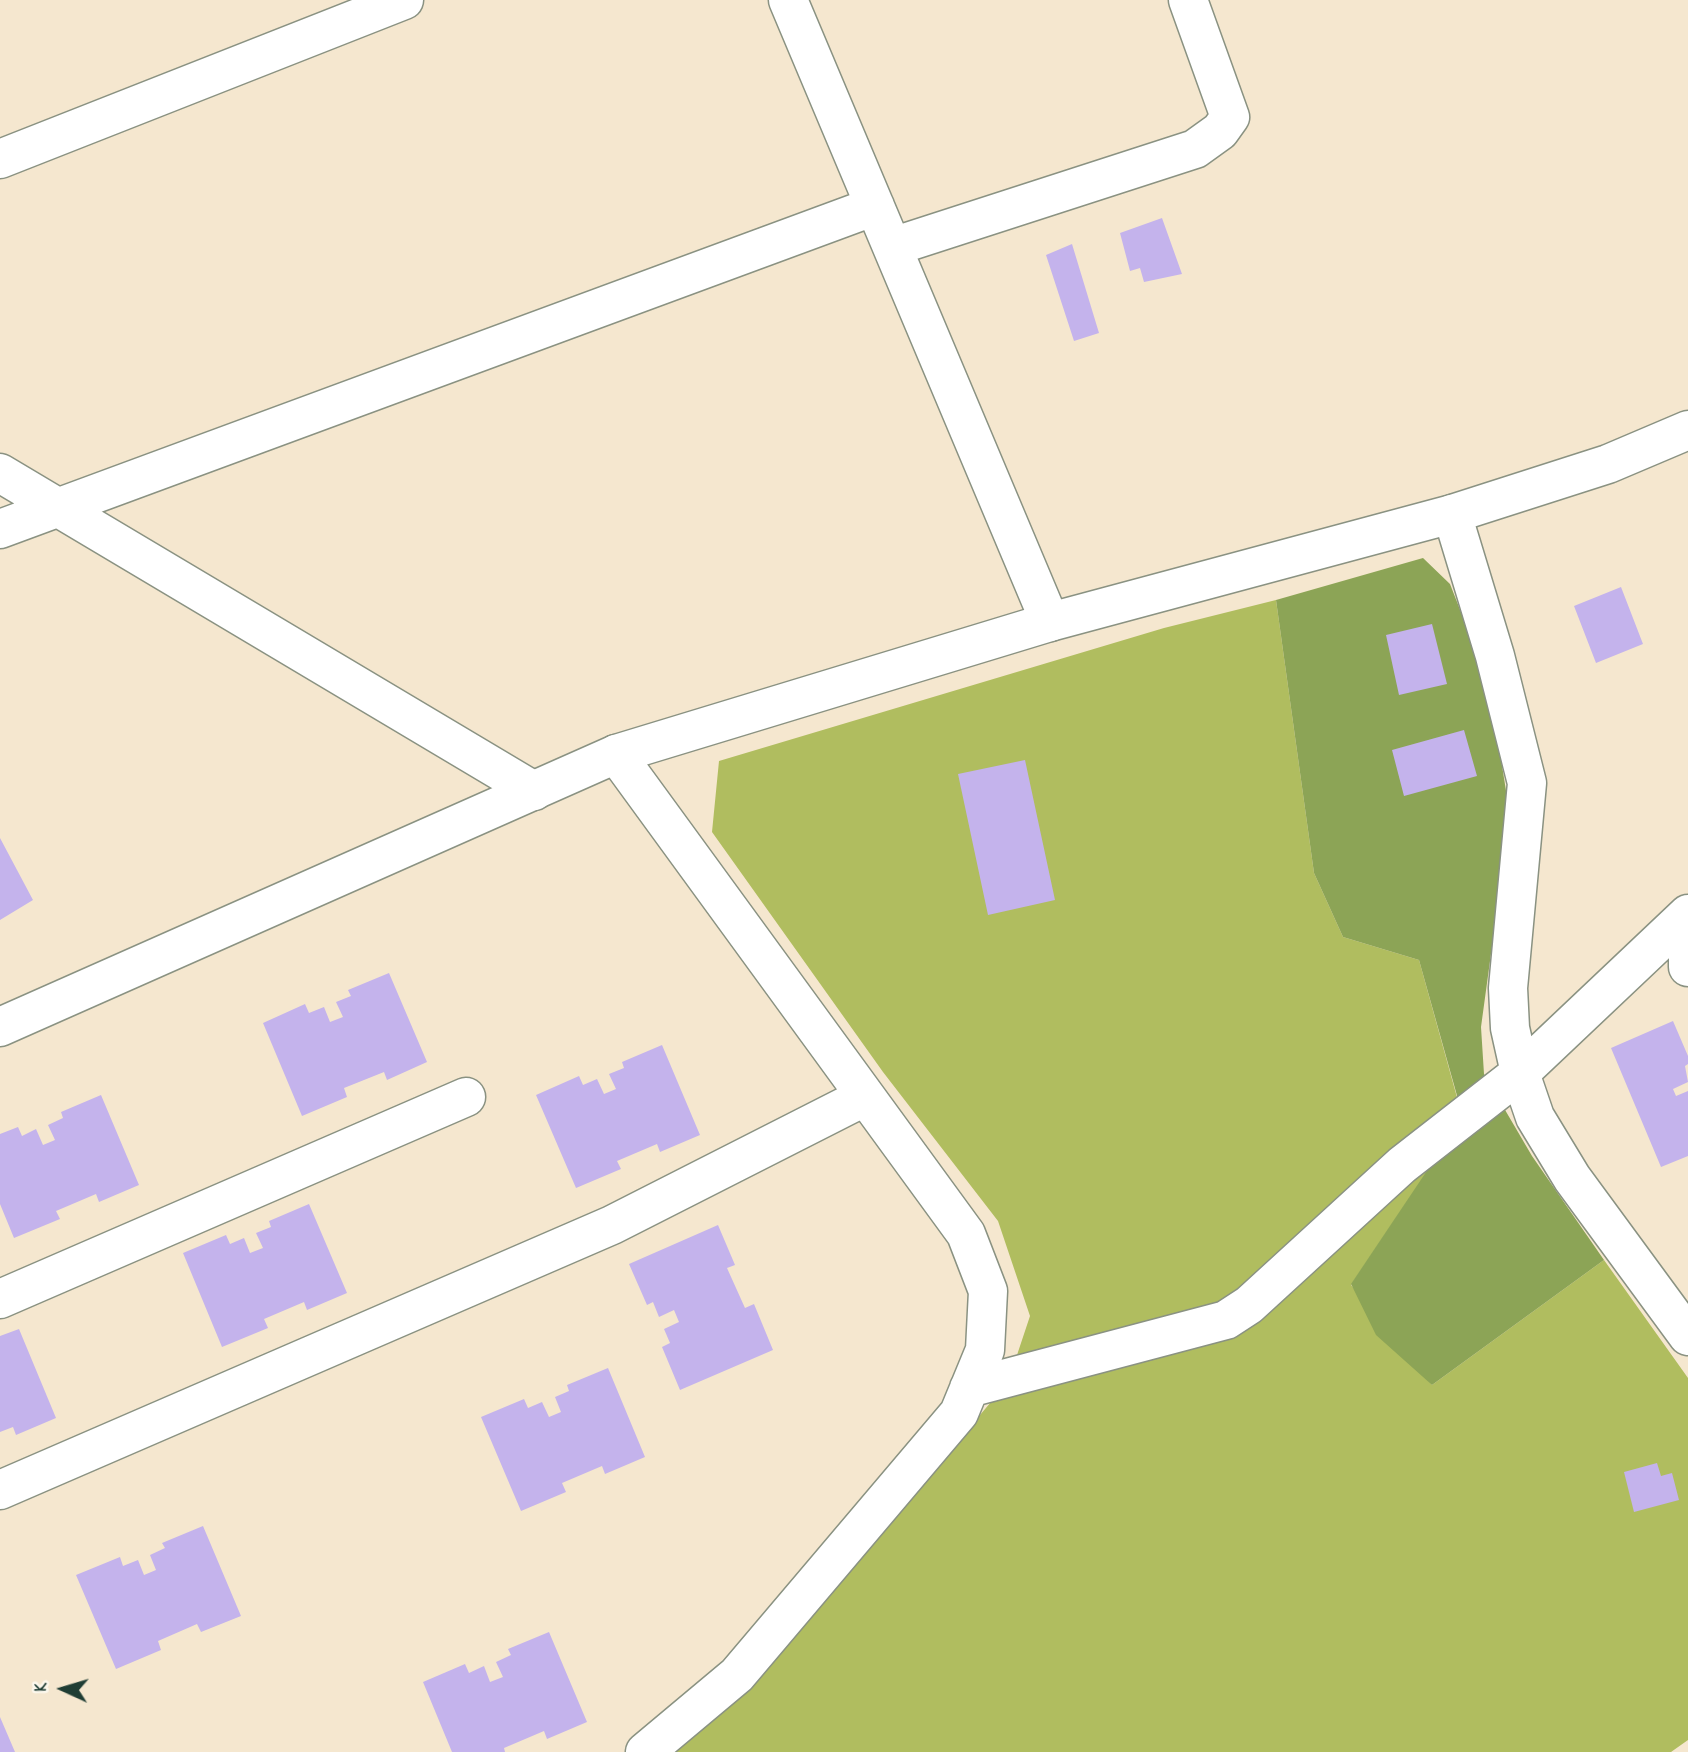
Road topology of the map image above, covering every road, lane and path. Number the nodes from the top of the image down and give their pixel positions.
1 (404, 0) edge
2 (788, 0) edge
3 (1188, 0) edge
4 (0, 159) edge
5 (875, 206) junction
6 (892, 247) junction
7 (1688, 430) edge
8 (0, 473) edge
9 (58, 507) junction
10 (1452, 514) junction
11 (0, 529) edge
12 (1050, 622) junction
13 (616, 754) junction
14 (534, 791) junction
15 (1688, 914) edge
16 (1688, 950) edge
17 (1688, 967) edge
18 (0, 1027) edge
19 (1520, 1073) junction
20 (466, 1097) dead end
21 (864, 1097) junction
22 (0, 1299) edge
23 (1688, 1336) edge
24 (970, 1388) junction
25 (0, 1490) edge
26 (645, 1752) edge

1 - 4 street
2 - 5 street
3 - 6 street
5 - 6 street
5 - 9 street
6 - 12 street
7 - 10 street
8 - 9 street
9 - 11 street
9 - 14 street
10 - 12 street
10 - 19 street
12 - 13 street
13 - 14 street
13 - 21 street
14 - 18 street
15 - 19 street
16 - 17 street
19 - 23 street
19 - 24 street
20 - 22 street
21 - 24 street
21 - 25 street
24 - 26 street

